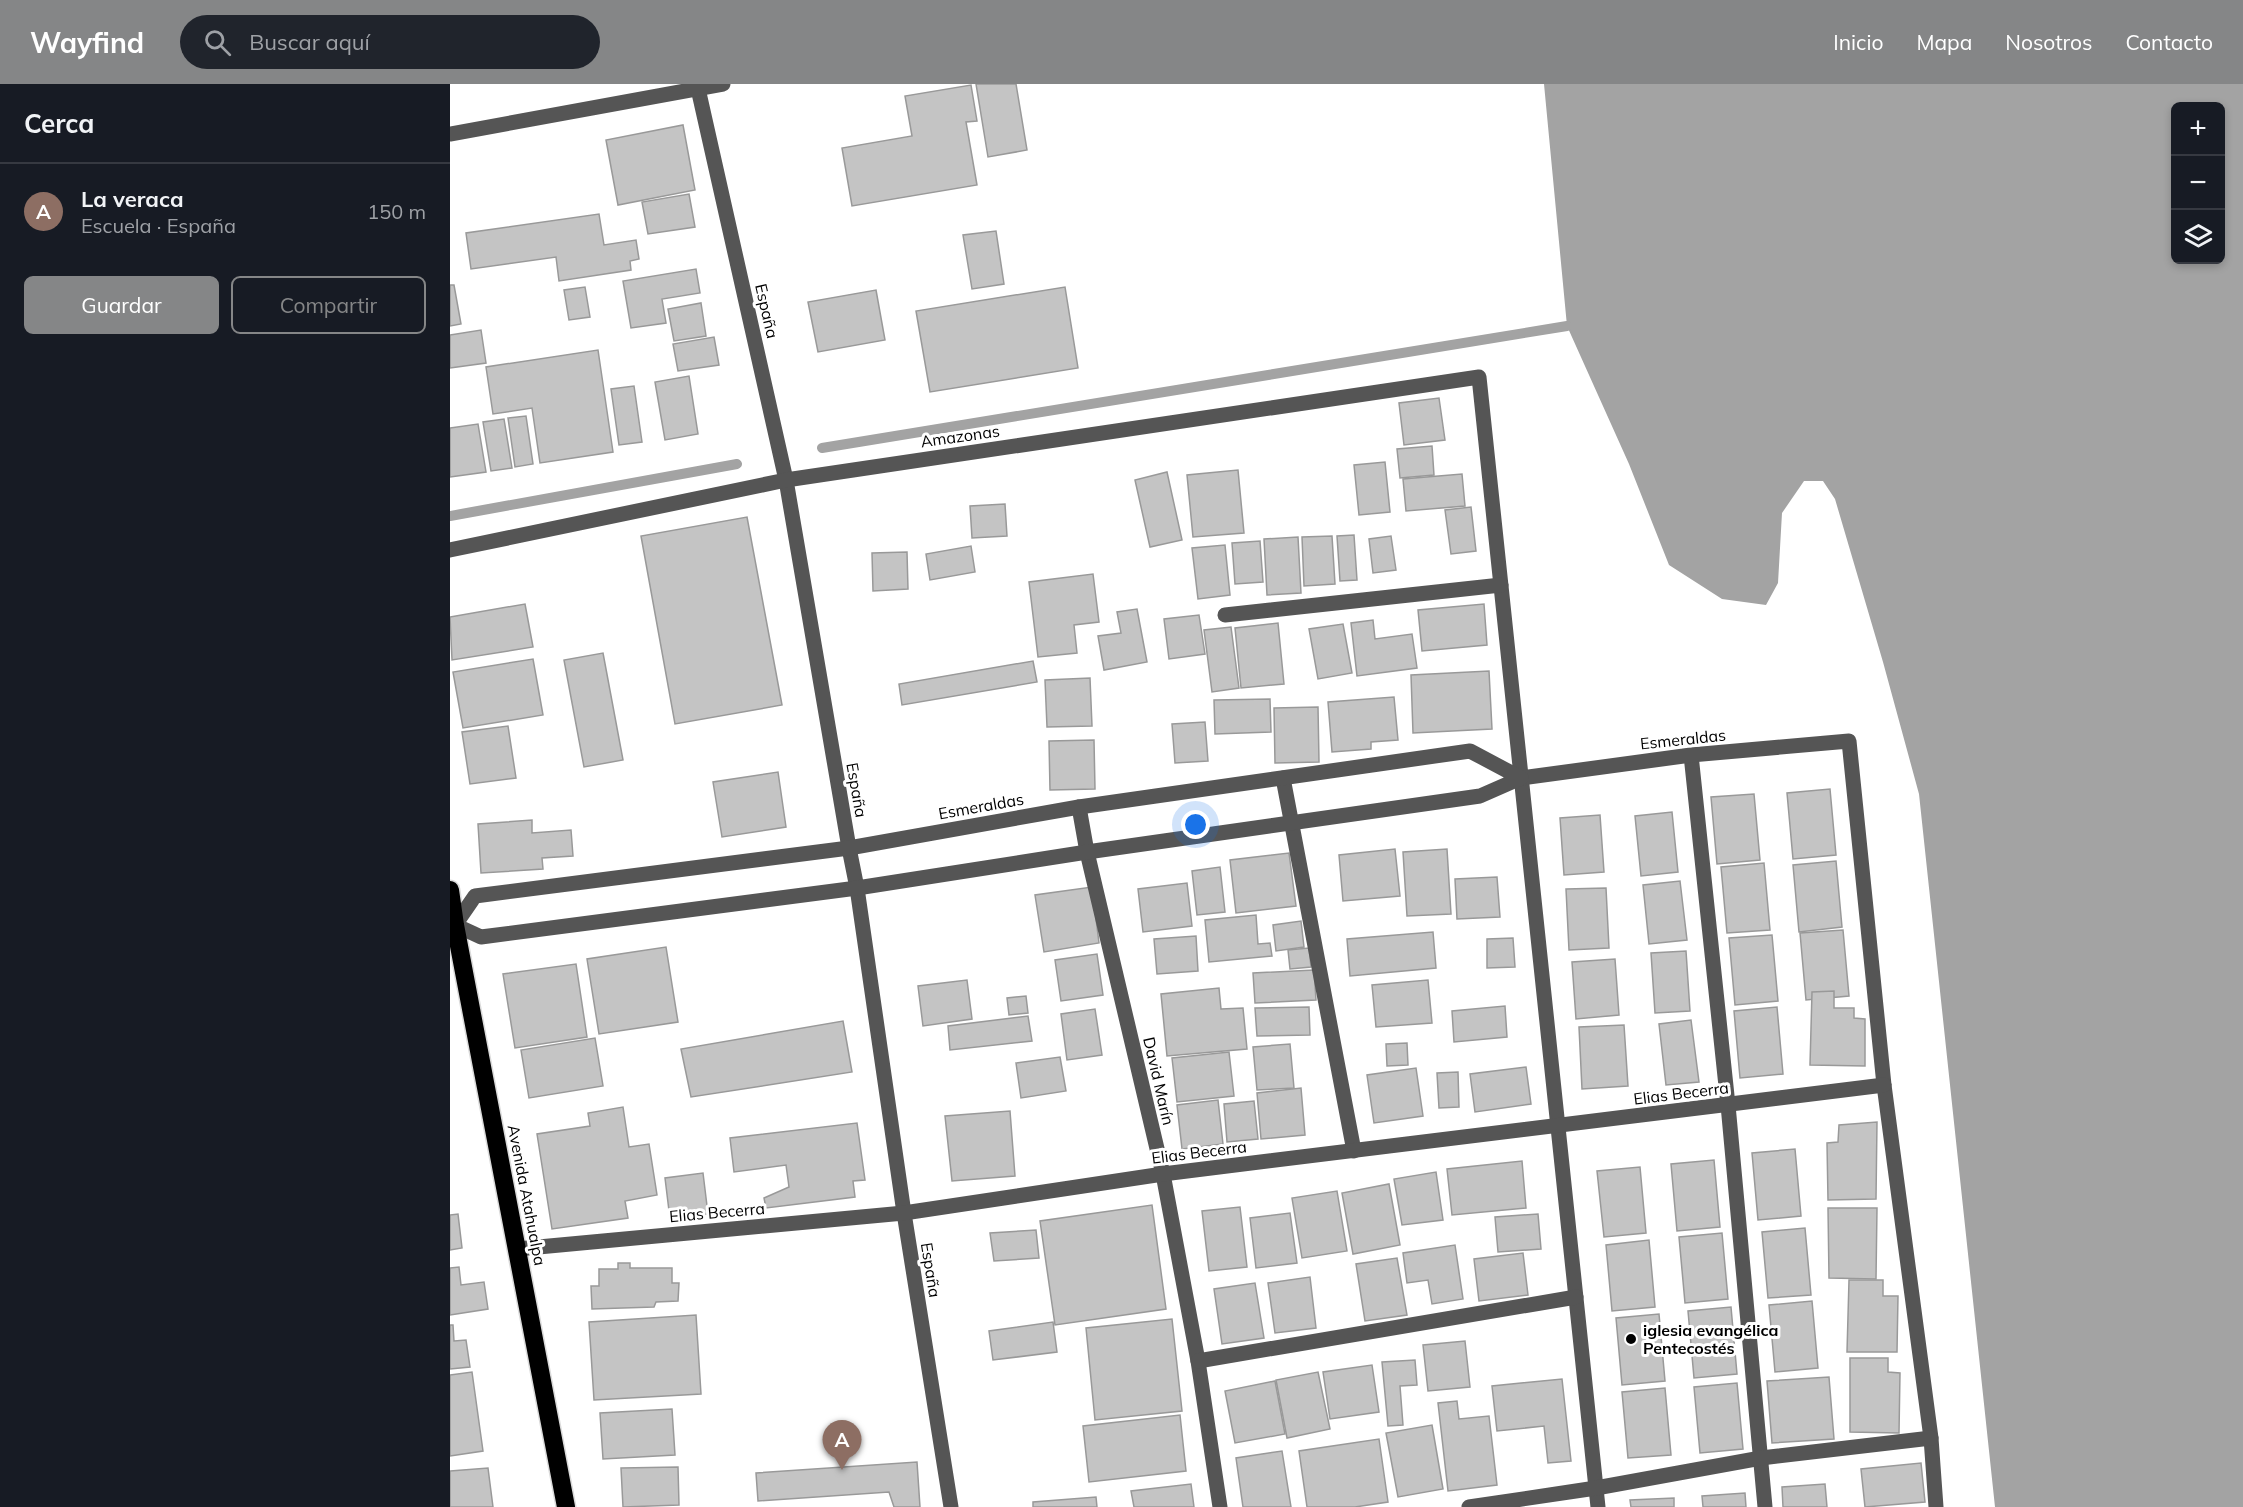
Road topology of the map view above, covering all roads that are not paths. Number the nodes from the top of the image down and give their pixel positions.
1 (723, 84) edge
2 (698, 86) edge
3 (450, 134) edge
4 (786, 480) junction
5 (450, 550) edge
6 (1501, 585) junction
7 (1225, 615) dead end
8 (1692, 755) junction
9 (1283, 778) junction
10 (1521, 778) junction
11 (1080, 807) junction
12 (1293, 823) junction
13 (849, 848) junction
14 (1087, 852) junction
15 (857, 888) junction
16 (450, 890) edge
17 (452, 925) edge
18 (1884, 1085) junction
19 (1728, 1105) junction
20 (1558, 1126) junction
21 (1354, 1151) junction
22 (1162, 1174) junction
23 (904, 1213) junction
24 (517, 1249) junction
25 (1576, 1297) junction
26 (1198, 1361) junction
27 (1931, 1438) junction
28 (1761, 1458) junction
29 (1596, 1488) junction
30 (566, 1507) edge
31 (951, 1507) edge
32 (1220, 1507) edge
33 (1469, 1507) edge
34 (1598, 1507) edge
35 (1765, 1507) edge
36 (1936, 1507) edge

1 - 2 street
2 - 3 street
2 - 4 street, España
4 - 5 street, Amazonas
4 - 6 street, Amazonas
4 - 13 street, España
6 - 7 street
6 - 10 street
8 - 10 street, Esmeraldas
8 - 18 street, Esmeraldas
8 - 19 street
9 - 10 street, Esmeraldas
9 - 11 street, Esmeraldas
9 - 12 street
10 - 12 street, Esmeraldas
10 - 20 street
11 - 13 street, Esmeraldas
11 - 14 street, David Marín
12 - 14 street, Esmeraldas
12 - 21 street
13 - 15 street, España
13 - 17 street, Esmeraldas
14 - 15 street, Esmeraldas
14 - 22 street, David Marín
15 - 17 street, Esmeraldas
15 - 23 street, España
16 - 17 highway, Avenida Atahualpa
17 - 24 highway, Avenida Atahualpa
18 - 19 street, Elias Becerra
18 - 27 street
19 - 20 street, Elias Becerra
19 - 28 street
20 - 21 street, Elias Becerra
20 - 25 street
21 - 22 street, Elias Becerra
22 - 23 street, Elias Becerra
22 - 26 street, David Marín
23 - 24 street, Elias Becerra
23 - 31 street, España
24 - 30 highway, Avenida Atahualpa
25 - 26 street
25 - 29 street
26 - 32 street, David Marín
27 - 28 street
27 - 36 street
28 - 29 street
28 - 35 street
29 - 33 street
29 - 34 street

